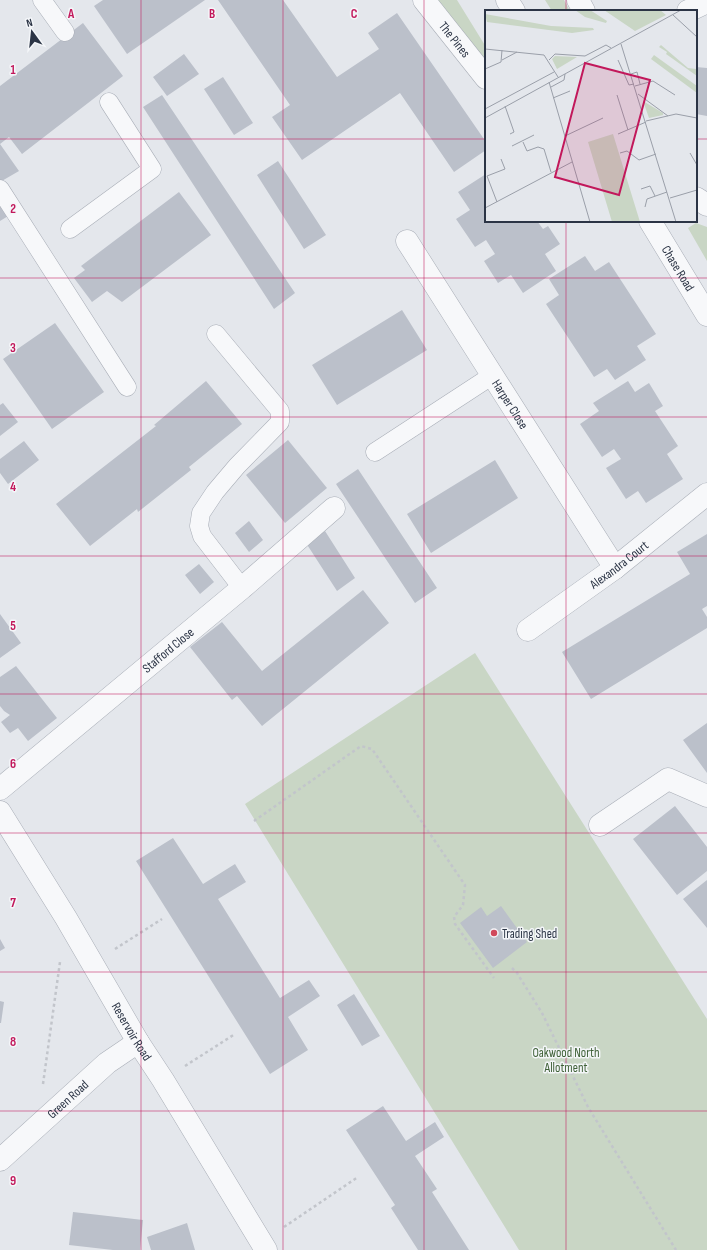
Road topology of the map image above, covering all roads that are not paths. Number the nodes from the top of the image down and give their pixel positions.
1 (42, 0) edge
2 (424, 0) edge
3 (507, 0) edge
4 (578, 0) edge
5 (707, 2) edge
6 (513, 10) edge
7 (583, 10) edge
8 (690, 10) edge
9 (65, 32) dead end
10 (485, 77) edge
11 (109, 102) dead end
12 (0, 189) edge
13 (697, 199) edge
14 (707, 205) edge
15 (651, 222) edge
16 (70, 229) dead end
17 (407, 241) dead end
18 (707, 315) edge
19 (216, 334) dead end
20 (493, 375) junction
21 (127, 387) dead end
22 (375, 452) dead end
23 (707, 494) edge
24 (334, 508) dead end
25 (615, 568) junction
26 (242, 588) junction
27 (528, 630) dead end
28 (0, 789) edge
29 (707, 796) edge
30 (0, 812) edge
31 (600, 825) dead end
32 (138, 1042) junction
33 (0, 1160) edge
34 (264, 1246) edge

1 - 9 lane
2 - 10 street, The Pines
3 - 6 street
4 - 7 street
5 - 8 street
11 - 16 lane
12 - 21 lane
13 - 14 street
15 - 18 street, Chase Road
17 - 20 street, Harper Close
19 - 26 lane
20 - 22 lane
20 - 25 street, Harper Close
23 - 25 street, Alexandra Court
24 - 26 street, Stafford Close
25 - 27 street, Alexandra Court
26 - 28 street, Stafford Close
29 - 31 street
30 - 32 street, Reservoir Road
32 - 33 street, Green Road
32 - 34 street, Reservoir Road

